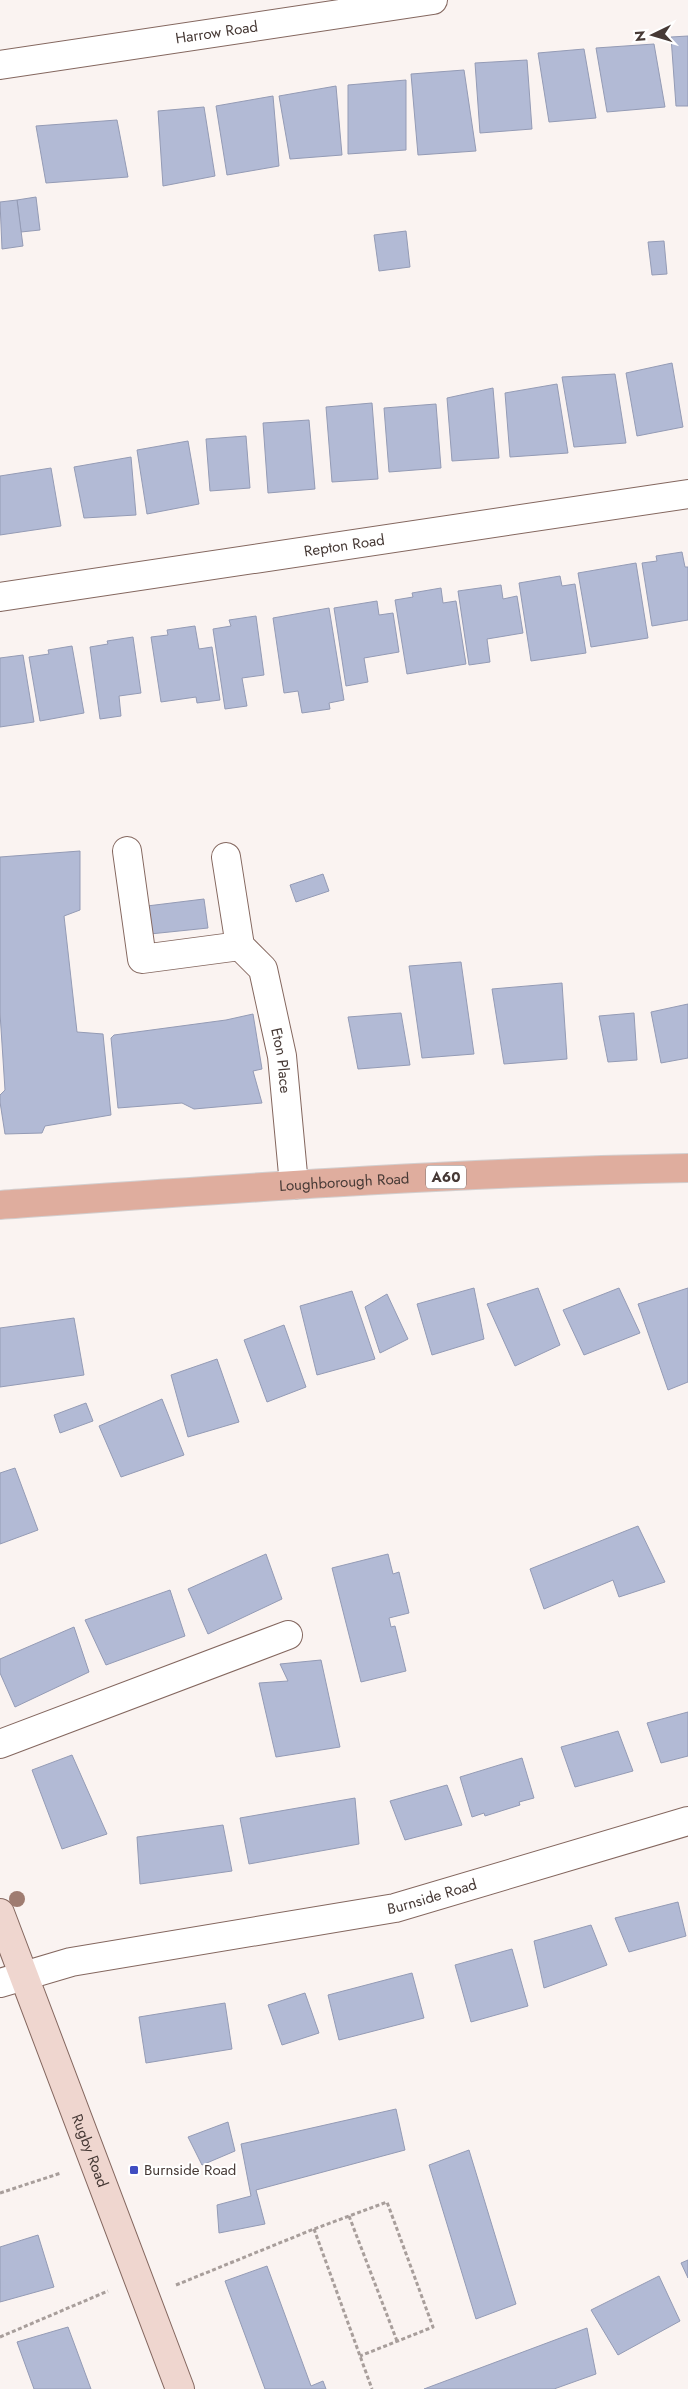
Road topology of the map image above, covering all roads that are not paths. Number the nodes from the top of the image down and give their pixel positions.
1 (433, 0) edge
2 (0, 66) edge
3 (688, 494) edge
4 (0, 597) edge
5 (127, 851) dead end
6 (226, 858) dead end
7 (240, 946) junction
8 (688, 1168) edge
9 (294, 1185) junction
10 (0, 1205) edge
11 (288, 1635) dead end
12 (0, 1744) edge
13 (688, 1821) edge
14 (0, 1913) edge
15 (12, 1979) edge
16 (180, 2389) edge

1 - 2 street, Harrow Road
3 - 4 street, Repton Road
5 - 7 street
6 - 7 street
7 - 9 street, Eton Place
8 - 9 main road, Loughborough Road / A60
9 - 10 main road, Loughborough Road / A60
11 - 12 street
13 - 15 street, Burnside Road
14 - 15 street, Rugby Road
15 - 16 street, Rugby Road

